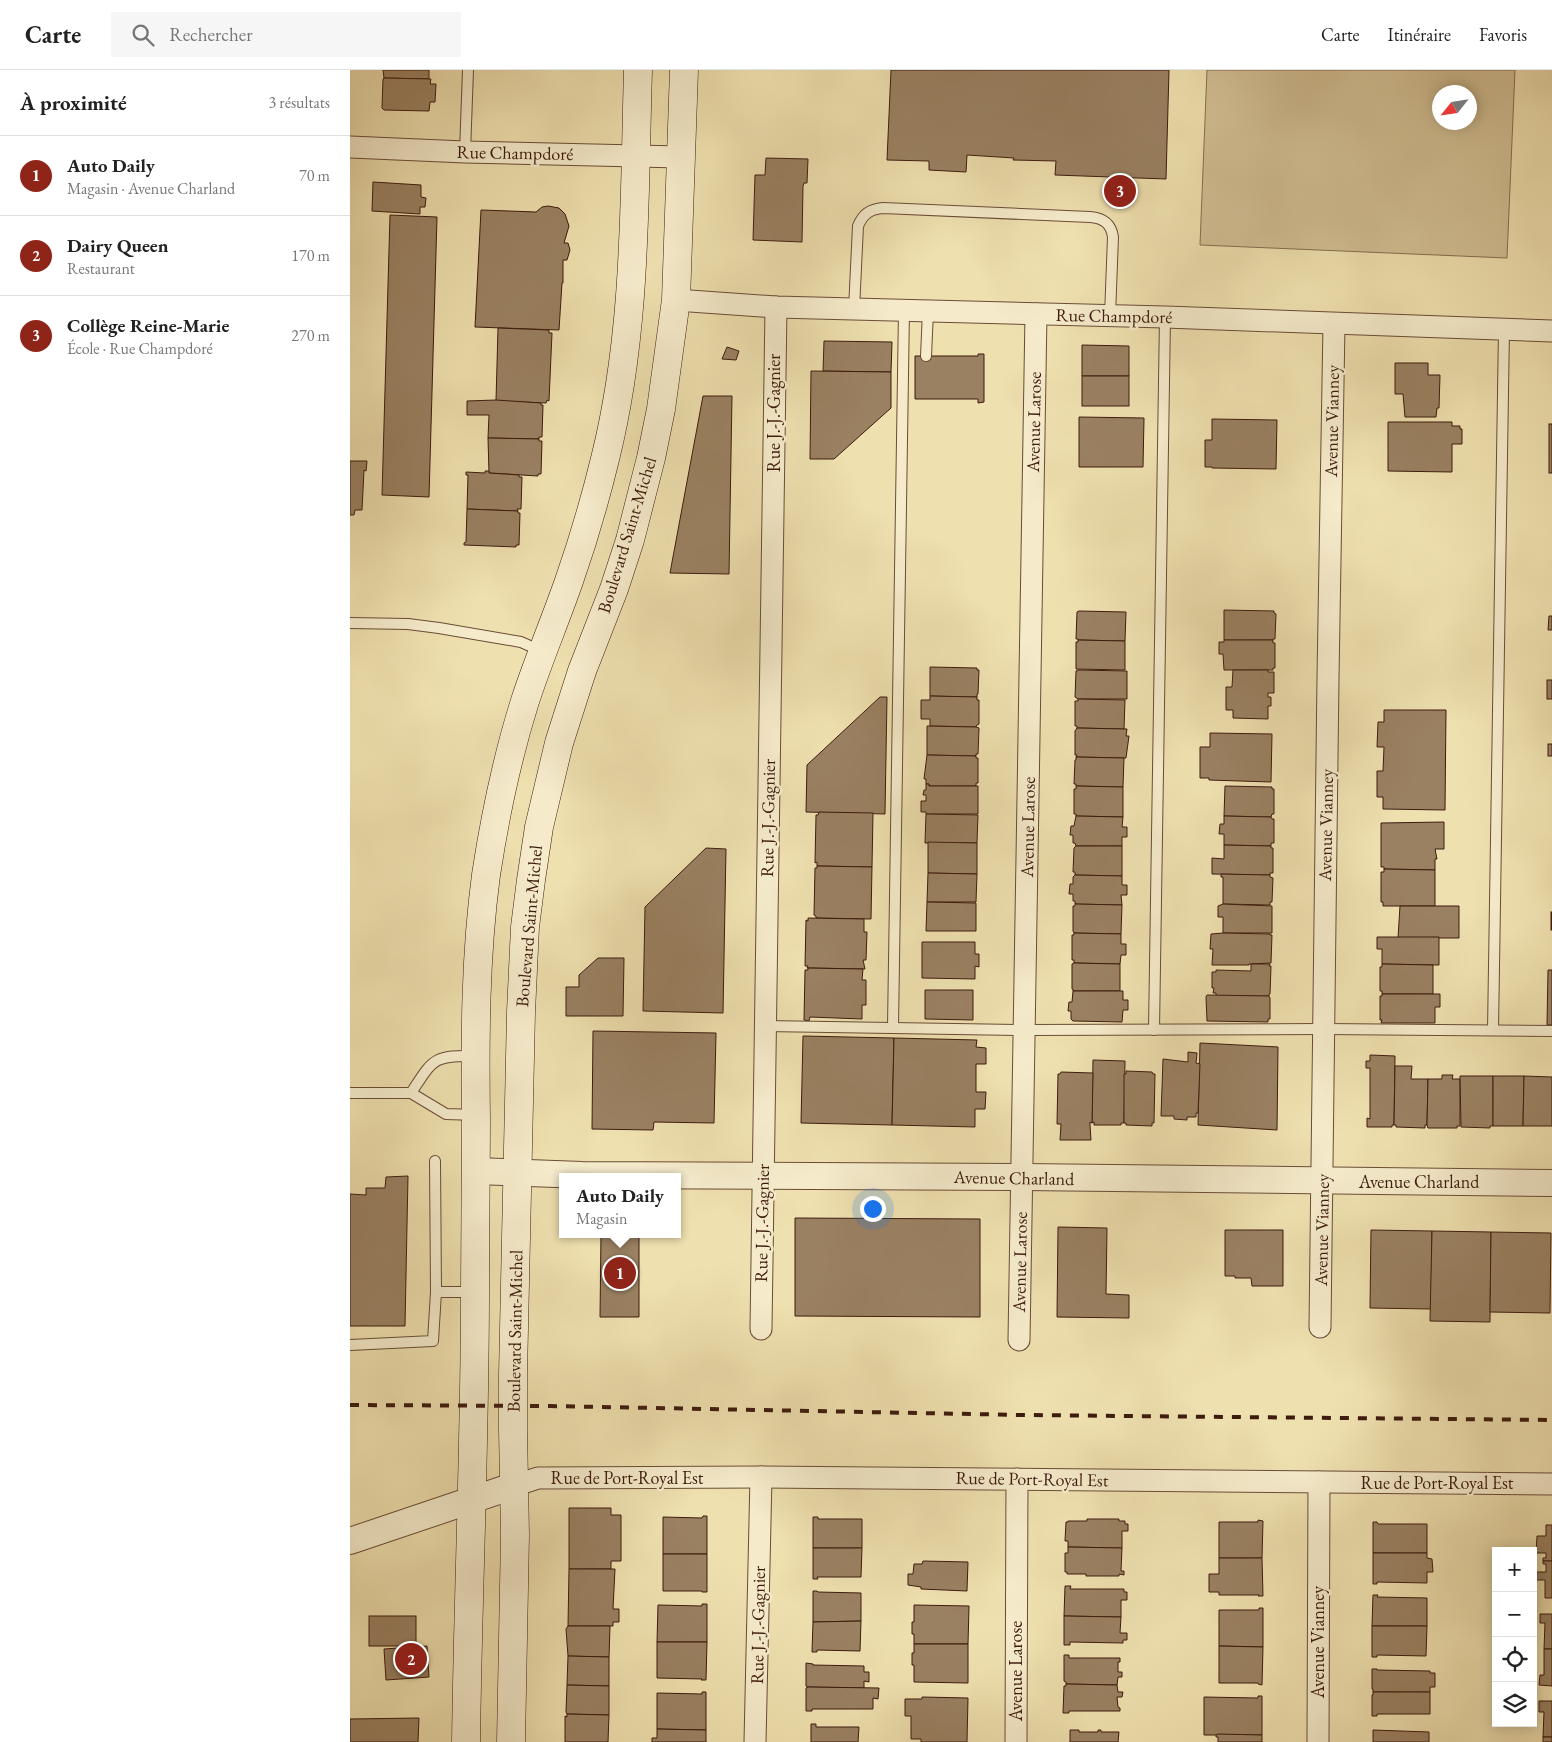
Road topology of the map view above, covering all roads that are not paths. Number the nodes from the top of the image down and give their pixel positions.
1 (468, 70) edge
2 (638, 70) edge
3 (684, 70) edge
4 (350, 148) edge
5 (465, 152) junction
6 (636, 156) junction
7 (680, 157) junction
8 (676, 300) junction
9 (776, 306) junction
10 (854, 309) junction
11 (904, 310) junction
12 (928, 311) junction
13 (1036, 314) junction
14 (1110, 316) junction
15 (1165, 317) junction
16 (1334, 324) junction
17 (1504, 329) junction
18 (1552, 331) edge
19 (926, 356) dead end
20 (350, 623) edge
21 (542, 651) junction
22 (765, 1026) junction
23 (893, 1028) junction
24 (1324, 1029) junction
25 (1024, 1030) junction
26 (1154, 1030) junction
27 (1493, 1030) junction
28 (1552, 1031) edge
29 (476, 1056) junction
30 (350, 1093) edge
31 (412, 1093) junction
32 (476, 1115) junction
33 (435, 1161) dead end
34 (476, 1171) junction
35 (518, 1173) junction
36 (559, 1174) edge
37 (681, 1176) edge
38 (763, 1176) junction
39 (1022, 1178) junction
40 (1323, 1182) junction
41 (1552, 1184) edge
42 (436, 1292) junction
43 (475, 1292) junction
44 (1320, 1327) dead end
45 (761, 1329) dead end
46 (1019, 1340) dead end
47 (350, 1345) edge
48 (761, 1477) junction
49 (1018, 1479) junction
50 (1319, 1482) junction
51 (1552, 1484) edge
52 (513, 1486) junction
53 (472, 1499) junction
54 (350, 1541) edge
55 (466, 1742) edge
56 (512, 1742) edge
57 (756, 1742) edge
58 (1016, 1742) edge
59 (1318, 1742) edge

1 - 5 lane
2 - 6 main road
3 - 7 main road, Boulevard Saint-Michel
4 - 5 street, Rue Champdoré
5 - 6 street, Rue Champdoré
6 - 7 street, Rue Champdoré
6 - 21 main road
7 - 8 main road, Boulevard Saint-Michel
8 - 9 street, Rue Champdoré
8 - 35 main road, Boulevard Saint-Michel
9 - 10 street, Rue Champdoré
9 - 22 street, Rue J.-J.-Gagnier
10 - 11 street, Rue Champdoré
10 - 14 lane
11 - 12 street, Rue Champdoré
11 - 23 lane
12 - 13 street, Rue Champdoré
12 - 19 lane
13 - 14 street, Rue Champdoré
13 - 25 street, Avenue Larose
14 - 15 street, Rue Champdoré
15 - 16 street, Rue Champdoré
15 - 26 lane
16 - 17 street, Rue Champdoré
16 - 24 street, Avenue Vianney
17 - 18 street, Rue Champdoré
17 - 27 lane
20 - 21 lane
21 - 29 main road
22 - 23 lane
22 - 38 street, Rue J.-J.-Gagnier
23 - 25 lane
24 - 26 lane
24 - 27 lane
24 - 40 street, Avenue Vianney
25 - 26 lane
25 - 39 street, Avenue Larose
27 - 28 lane
29 - 31 lane
29 - 32 main road
30 - 31 lane
31 - 32 lane
32 - 34 main road
33 - 42 lane
34 - 35 street, Avenue Charland
34 - 43 main road
35 - 36 street, Avenue Charland
35 - 52 main road, Boulevard Saint-Michel
37 - 38 street, Avenue Charland
38 - 39 street, Avenue Charland
38 - 45 street, Rue J.-J.-Gagnier
39 - 40 street, Avenue Charland
39 - 46 street, Avenue Larose
40 - 41 street, Avenue Charland
40 - 44 street, Avenue Vianney
42 - 43 lane
42 - 47 lane
43 - 53 main road
48 - 49 street, Rue de Port-Royal Est
48 - 52 street, Rue de Port-Royal Est
48 - 57 street, Rue J.-J.-Gagnier
49 - 50 street, Rue de Port-Royal Est
49 - 58 street, Avenue Larose
50 - 51 street, Rue de Port-Royal Est
50 - 59 street, Avenue Vianney
52 - 53 street
52 - 56 main road, Boulevard Saint-Michel
53 - 54 street
53 - 55 main road

